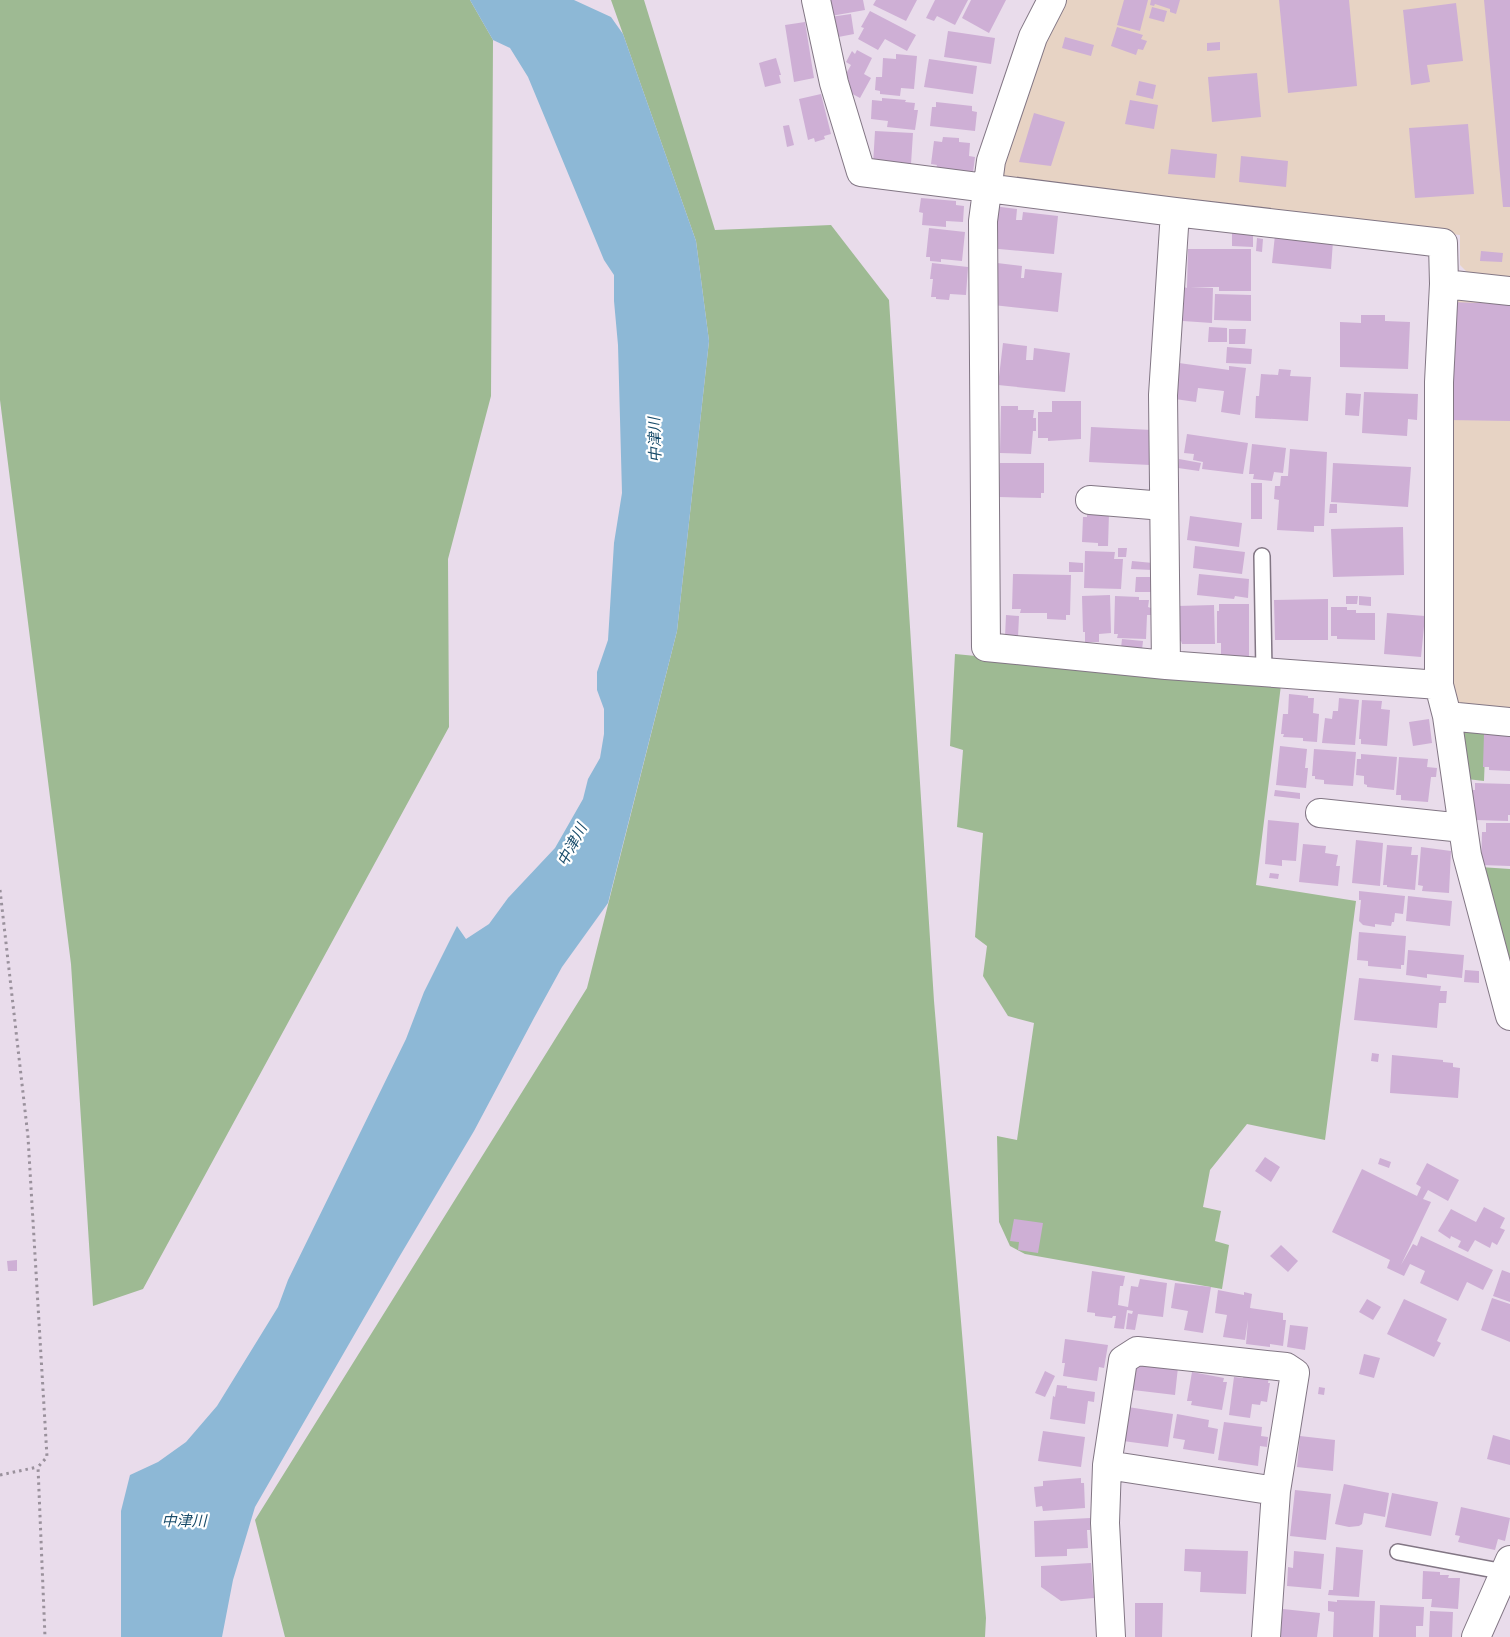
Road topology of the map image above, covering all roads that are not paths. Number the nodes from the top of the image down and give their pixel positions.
1 (816, 0) edge
2 (1050, 1) edge
3 (986, 188) junction
4 (1175, 212) junction
5 (1444, 284) junction
6 (1510, 291) edge
7 (1090, 500) dead end
8 (1164, 506) junction
9 (1262, 556) dead end
10 (1166, 665) junction
11 (1264, 672) junction
12 (1439, 685) junction
13 (1447, 716) junction
14 (1510, 722) edge
15 (1334, 822) dead end
16 (1463, 828) junction
17 (1509, 1011) edge
18 (1107, 1465) junction
19 (1276, 1491) junction
20 (1398, 1552) dead end
21 (1507, 1566) edge
22 (1111, 1637) edge
23 (1266, 1637) edge
24 (1476, 1637) edge

1 - 3 street
2 - 3 street
3 - 4 street
3 - 10 street
4 - 5 street
4 - 8 street
5 - 6 street
5 - 12 street
7 - 8 street
8 - 10 street
9 - 11 lane
10 - 11 street
11 - 12 street
12 - 13 street
13 - 14 street
13 - 16 street
15 - 16 street
16 - 17 street
18 - 19 street
18 - 19 street
18 - 22 street
19 - 23 street
20 - 21 lane
21 - 24 street

